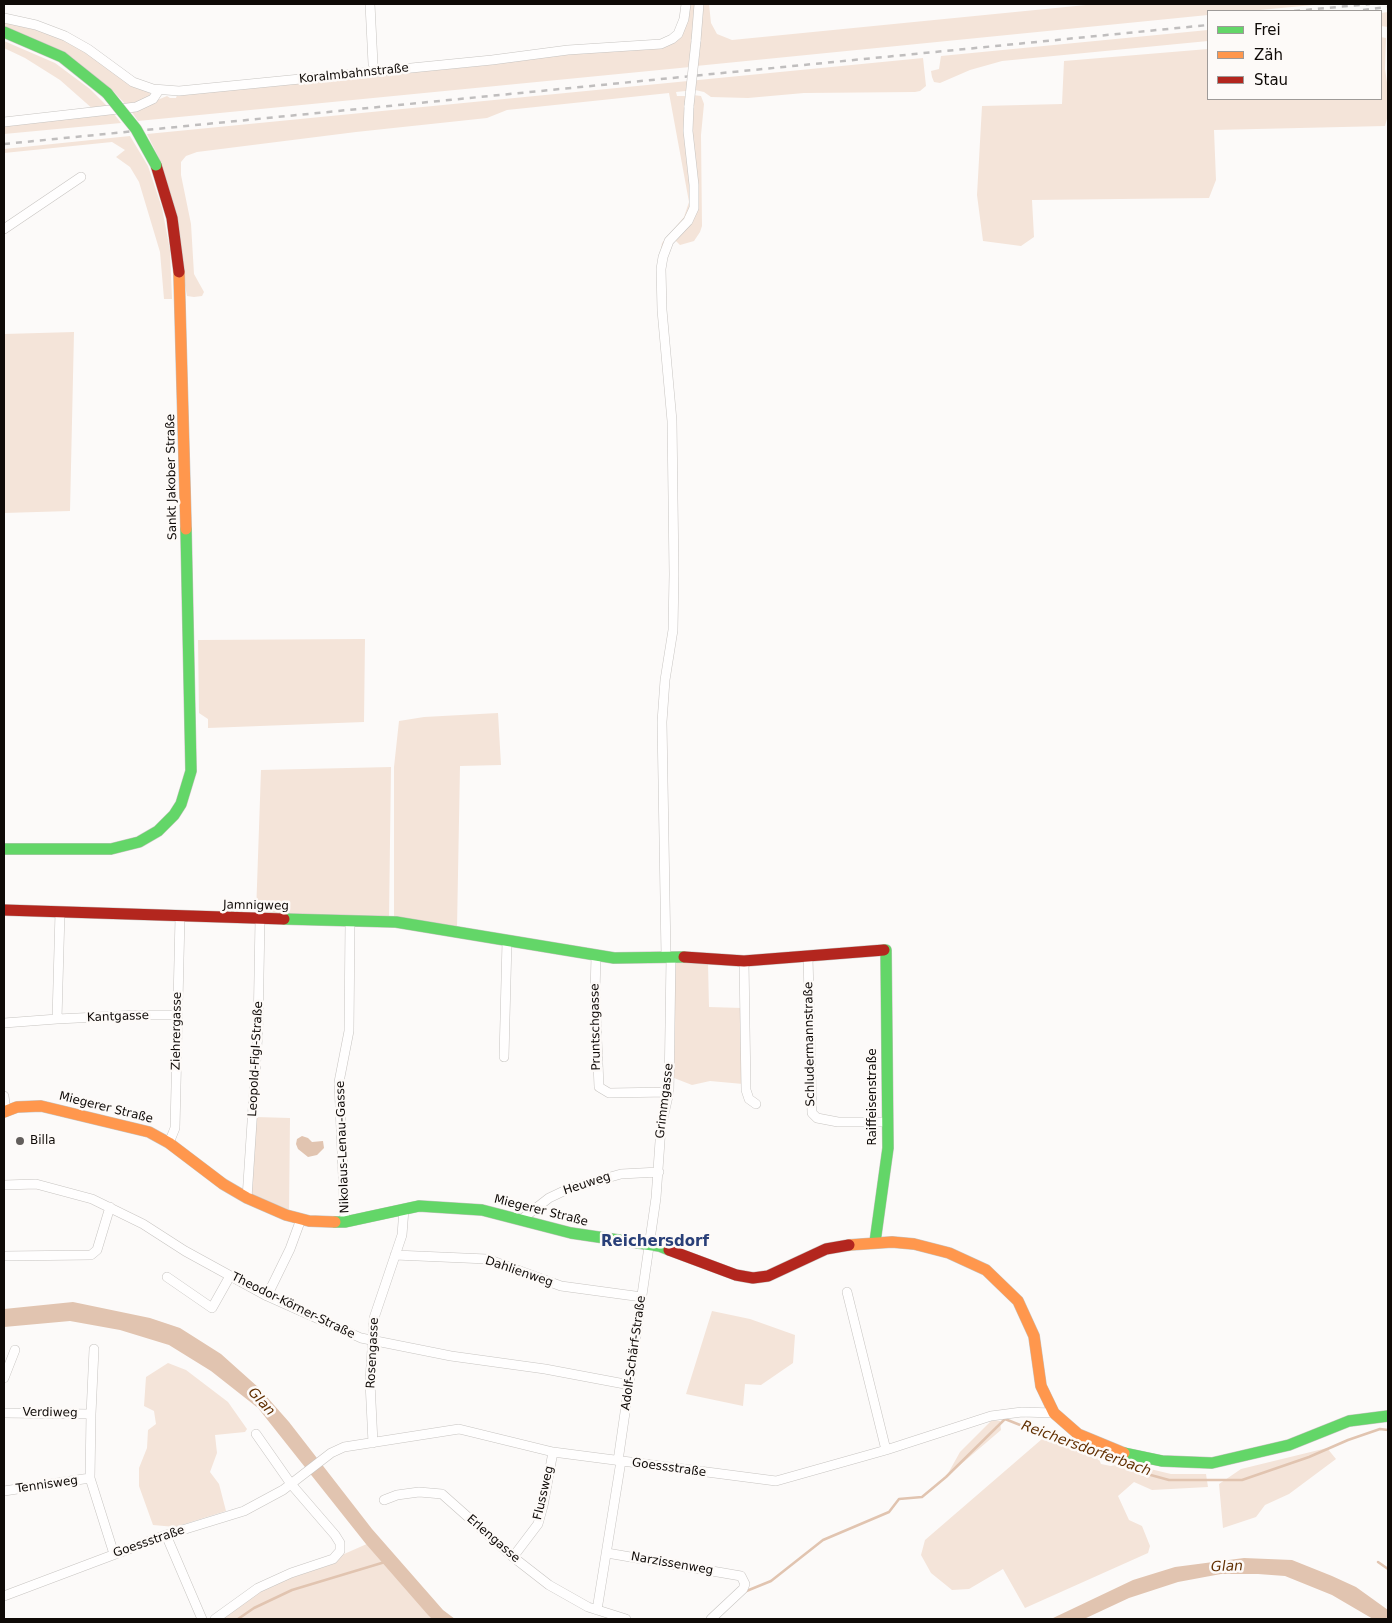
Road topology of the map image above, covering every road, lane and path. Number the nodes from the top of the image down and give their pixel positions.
1 (370, 4) edge
2 (686, 4) edge
3 (699, 4) edge
4 (4, 18) edge
5 (4, 32) edge
6 (373, 64) dead end
7 (159, 90) junction
8 (4, 122) edge
9 (80, 177) dead end
10 (4, 229) edge
11 (4, 849) edge
12 (4, 910) edge
13 (60, 912) junction
14 (180, 918) junction
15 (260, 919) junction
16 (350, 922) junction
17 (507, 941) junction
18 (886, 950) joint
19 (596, 956) junction
20 (668, 956) junction
21 (808, 957) junction
22 (744, 961) junction
23 (178, 1015) junction
24 (57, 1019) junction
25 (4, 1023) edge
26 (504, 1057) dead end
27 (669, 1092) junction
28 (4, 1096) edge
29 (756, 1104) dead end
30 (5, 1112) edge
31 (888, 1122) junction
32 (169, 1142) junction
33 (659, 1172) junction
34 (4, 1185) edge
35 (247, 1198) junction
36 (110, 1207) junction
37 (404, 1209) junction
38 (301, 1219) junction
39 (522, 1219) junction
40 (345, 1222) junction
41 (875, 1242) junction
42 (649, 1244) junction
43 (395, 1255) junction
44 (4, 1256) edge
45 (230, 1276) junction
46 (167, 1277) dead end
47 (847, 1292) dead end
48 (267, 1296) junction
49 (642, 1297) junction
50 (371, 1341) junction
51 (94, 1348) dead end
52 (15, 1350) dead end
53 (4, 1378) edge
54 (630, 1384) junction
55 (4, 1413) edge
56 (1054, 1413) junction
57 (91, 1414) junction
58 (1388, 1416) edge
59 (256, 1434) dead end
60 (372, 1442) junction
61 (886, 1450) junction
62 (553, 1452) junction
63 (620, 1461) junction
64 (90, 1478) junction
65 (291, 1484) junction
66 (4, 1491) edge
67 (384, 1500) dead end
68 (166, 1535) junction
69 (114, 1554) junction
70 (607, 1554) junction
71 (512, 1557) junction
72 (4, 1596) edge
73 (597, 1610) junction
74 (202, 1619) edge
75 (215, 1619) edge
76 (626, 1619) edge
77 (711, 1619) edge

1 - 6 street
2 - 7 street, Koralmbahnstraße
3 - 20 street, Grimmgasse, bridge
4 - 7 street, Koralmbahnstraße
5 - 11 main road, Sankt Jakober Straße, bridge
7 - 8 street
9 - 10 street
12 - 13 main road, Jamnigweg
13 - 14 main road, Jamnigweg
13 - 24 street
14 - 15 main road, Jamnigweg
14 - 23 street, Ziehrergasse
15 - 16 main road, Jamnigweg
15 - 35 street, Leopold-Figl-Straße
16 - 17 main road, Jamnigweg
16 - 40 street, Nikolaus-Lenau-Gasse
17 - 19 main road, Jamnigweg
17 - 26 street
18 - 21 main road, Jamnigweg
18 - 31 main road, Raiffeisenstraße
19 - 20 main road, Jamnigweg
19 - 27 street, Pruntschgasse
20 - 22 main road, Jamnigweg
20 - 27 street, Grimmgasse
21 - 22 main road, Jamnigweg
21 - 31 street, Schludermannstraße
22 - 29 street
23 - 24 street, Kantgasse
23 - 32 street, Ziehrergasse
24 - 25 street, Kantgasse
27 - 33 street, Grimmgasse
28 - 30 street
30 - 32 main road, Miegerer Straße
31 - 41 main road, Raiffeisenstraße
32 - 35 main road, Miegerer Straße
33 - 39 street, Heuweg
33 - 42 street, Grimmgasse
34 - 36 street, Theodor-Körner-Straße
35 - 38 main road, Miegerer Straße
36 - 44 street
36 - 45 street, Theodor-Körner-Straße
37 - 39 main road, Miegerer Straße
37 - 40 main road, Miegerer Straße
37 - 43 street, Rosengasse
38 - 40 main road, Miegerer Straße
38 - 48 street
39 - 42 main road, Miegerer Straße
41 - 42 main road, Miegerer Straße
41 - 56 main road, Miegerer Straße
42 - 49 street, Adolf-Schärf-Straße
43 - 49 street, Dahlienweg
43 - 50 street, Rosengasse
45 - 46 street
45 - 48 street, Theodor-Körner-Straße
47 - 61 street
48 - 50 street, Theodor-Körner-Straße
49 - 54 street, Adolf-Schärf-Straße
50 - 54 street, Theodor-Körner-Straße
50 - 60 street, Rosengasse
51 - 57 street, Verdiweg
52 - 53 street
54 - 63 street, Adolf-Schärf-Straße
55 - 57 street, Verdiweg
56 - 58 main road, Miegerer Straße
56 - 61 street, Goessstraße
57 - 64 street
59 - 65 street
60 - 62 street, Goessstraße
60 - 65 street, Goessstraße
61 - 63 street, Goessstraße
62 - 63 street, Goessstraße
62 - 71 street, Flussweg
63 - 70 street, Adolf-Schärf-Straße
64 - 66 street, Tennisweg
64 - 69 street
65 - 68 street, Goessstraße
65 - 75 street
67 - 71 street, Erlengasse
68 - 69 street, Goessstraße
68 - 74 street
69 - 72 street, Goessstraße
70 - 73 street, Adolf-Schärf-Straße
70 - 77 street, Narzissenweg
71 - 73 street, Erlengasse
73 - 76 street, Erlengasse

